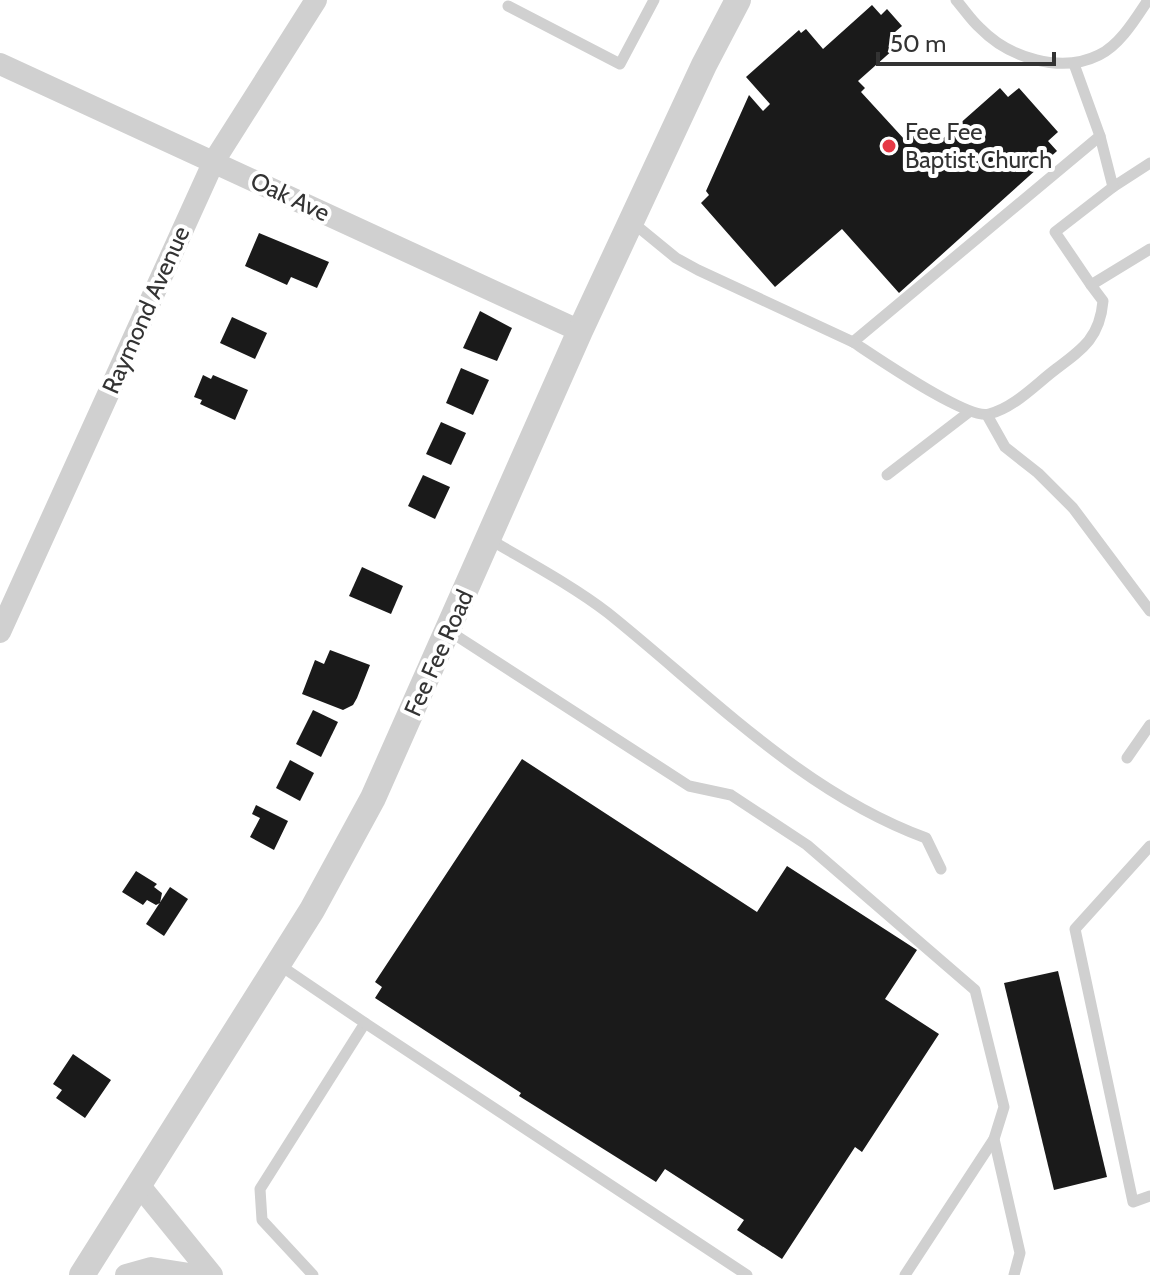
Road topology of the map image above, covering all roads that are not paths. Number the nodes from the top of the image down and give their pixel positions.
1 (316, 0) edge
2 (654, 0) edge
3 (738, 0) edge
4 (956, 0) edge
5 (1148, 0) edge
6 (508, 6) dead end
7 (0, 64) edge
8 (1074, 64) junction
9 (1100, 136) junction
10 (214, 161) junction
11 (1150, 163) edge
12 (1113, 187) junction
13 (631, 221) junction
14 (1150, 249) edge
15 (1091, 285) junction
16 (580, 331) junction
17 (853, 342) junction
18 (969, 412) junction
19 (987, 415) junction
20 (887, 475) dead end
21 (489, 539) junction
22 (1150, 611) edge
23 (449, 631) junction
24 (0, 632) edge
25 (1150, 725) edge
26 (1127, 758) dead end
27 (1150, 846) edge
28 (941, 869) dead end
29 (278, 964) junction
30 (365, 1023) junction
31 (994, 1139) junction
32 (139, 1185) junction
33 (1150, 1196) edge
34 (82, 1275) edge
35 (126, 1275) edge
36 (196, 1275) edge
37 (212, 1275) edge
38 (313, 1275) edge
39 (747, 1275) edge
40 (905, 1275) edge
41 (1014, 1275) edge

1 - 10 street, Raymond Avenue
2 - 6 lane
3 - 13 street, Fee Fee Road
4 - 8 lane
5 - 8 lane
7 - 10 street, Oak Ave
8 - 9 lane
9 - 12 lane
9 - 17 lane
10 - 16 street, Oak Ave
10 - 24 street, Raymond Avenue
11 - 12 lane
12 - 15 lane
13 - 16 street, Fee Fee Road
13 - 17 lane
14 - 15 lane
15 - 19 lane
16 - 21 street, Fee Fee Road
17 - 18 lane
18 - 19 lane
18 - 20 lane
19 - 22 lane
21 - 23 street, Fee Fee Road
21 - 28 lane
23 - 29 street, Fee Fee Road
23 - 31 lane
25 - 26 lane
27 - 33 lane
29 - 30 lane
29 - 32 street, Fee Fee Road
30 - 38 lane
30 - 39 lane
31 - 40 lane
31 - 41 lane
32 - 34 street, Fee Fee Road
32 - 37 street
35 - 36 street

